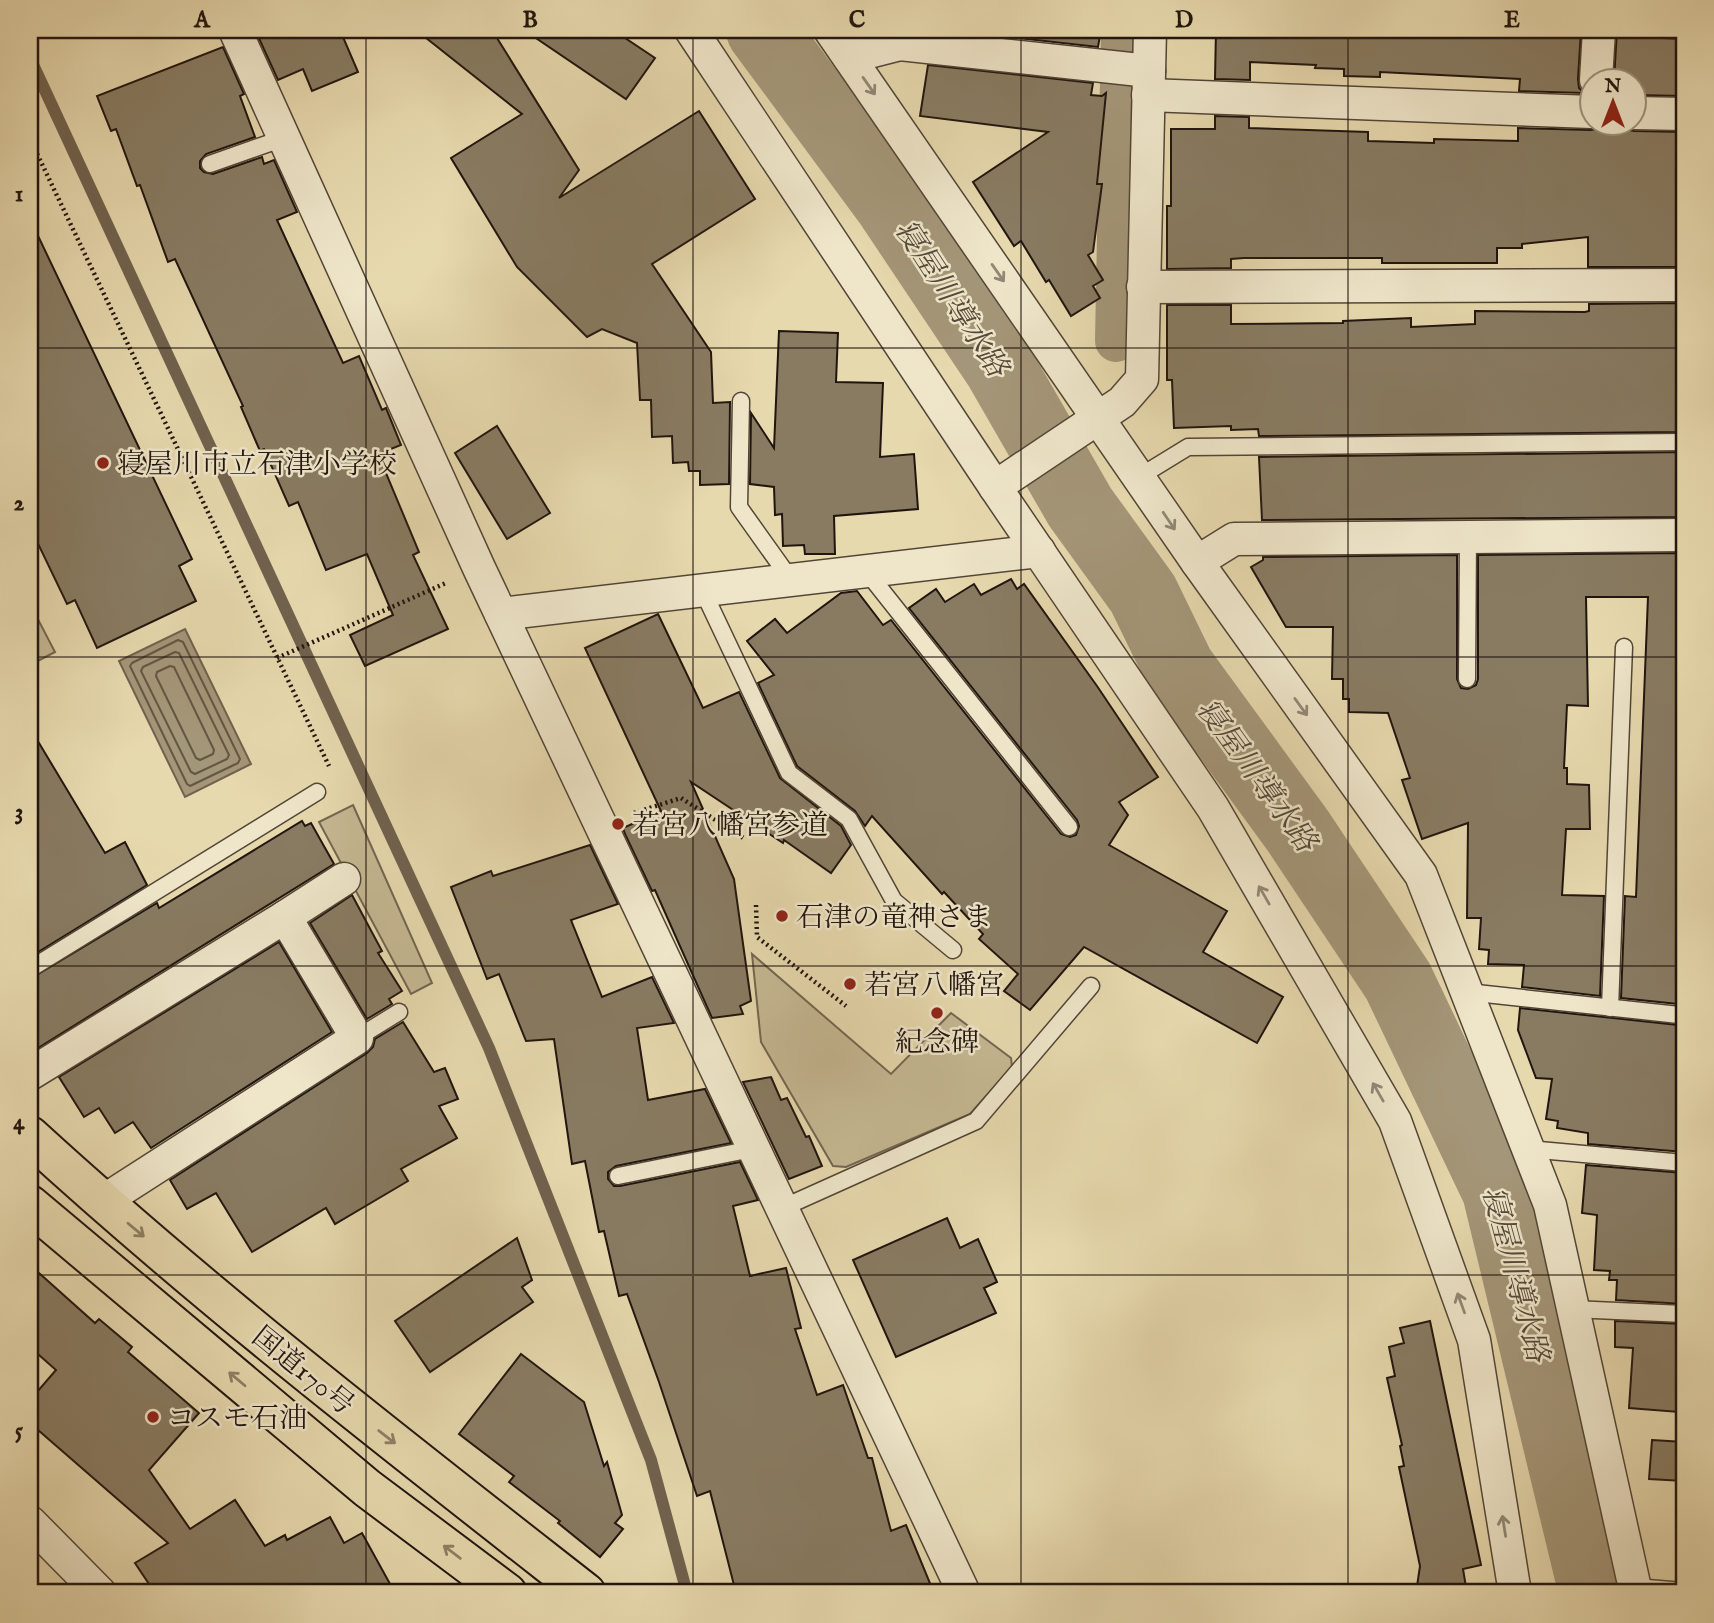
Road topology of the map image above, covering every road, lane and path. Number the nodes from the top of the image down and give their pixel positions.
1 (235, 30) edge
2 (691, 30) edge
3 (830, 30) edge
4 (1150, 30) edge
5 (1599, 30) edge
6 (849, 57) junction
7 (1597, 66) edge
8 (1144, 79) junction
9 (1578, 111) edge
10 (1648, 113) edge
11 (1684, 114) edge
12 (284, 138) junction
13 (30, 139) edge
14 (209, 164) dead end
15 (1684, 285) edge
16 (1143, 287) junction
17 (741, 401) dead end
18 (1095, 421) junction
19 (1684, 442) edge
20 (1139, 477) junction
21 (1000, 484) junction
22 (1684, 535) edge
23 (1468, 537) junction
24 (1039, 551) junction
25 (1197, 562) junction
26 (479, 568) junction
27 (867, 572) junction
28 (792, 580) junction
29 (703, 591) junction
30 (501, 614) junction
31 (1624, 647) dead end
32 (277, 658) junction
33 (1467, 679) dead end
34 (335, 777) dead end
35 (317, 792) dead end
36 (599, 824) junction
37 (1069, 827) dead end
38 (745, 839) dead end
39 (344, 880) dead end
40 (756, 905) dead end
41 (285, 917) junction
42 (953, 950) dead end
43 (30, 969) edge
44 (1091, 986) dead end
45 (1467, 992) junction
46 (846, 1006) dead end
47 (1610, 1008) junction
48 (399, 1012) dead end
49 (1684, 1013) edge
50 (357, 1038) junction
51 (30, 1074) edge
52 (30, 1136) edge
53 (752, 1149) junction
54 (1528, 1149) junction
55 (1684, 1163) edge
56 (618, 1176) dead end
57 (102, 1202) junction
58 (30, 1205) edge
59 (780, 1209) junction
60 (1572, 1309) junction
61 (1684, 1314) edge
62 (30, 1522) edge
63 (1635, 1590) edge
64 (1684, 1591) edge
65 (100, 1593) edge
66 (507, 1593) edge
67 (586, 1593) edge
68 (964, 1593) edge
69 (1515, 1593) edge

1 - 12 street
2 - 21 street
3 - 6 street
4 - 8 street
5 - 7 street
6 - 8 street
6 -> 18 street
8 - 9 street
8 - 16 street
10 - 11 street
12 - 14 lane
12 - 26 street
13 - 32 path
15 - 16 street
16 - 18 street
17 - 28 lane
18 - 20 street
18 - 21 street
19 - 20 lane
20 -> 25 street
21 - 24 street
22 - 23 street
23 - 25 street
23 - 33 lane
24 - 27 street
69 -> 24 street
25 -> 45 street
26 - 30 street
26 - 32 path
27 - 28 street
27 - 37 lane
28 - 29 street
29 - 30 street
29 - 42 lane
30 - 36 street
31 - 47 lane
32 - 34 path
35 - 43 lane
36 - 38 path
36 - 53 street
39 - 41 street
40 - 46 path
41 - 50 street
41 - 51 street
44 - 59 lane
45 - 47 lane
45 - 54 street
47 - 49 lane
48 - 50 lane
50 - 57 street
52 - 57 highway, 国道170号
53 - 56 lane
53 - 59 street
54 - 55 lane
54 - 60 street
57 -> 67 highway, 国道170号
66 -> 58 highway, 国道170号
59 - 68 street
60 - 61 lane
60 - 63 street
62 - 65 street
63 - 64 lane

